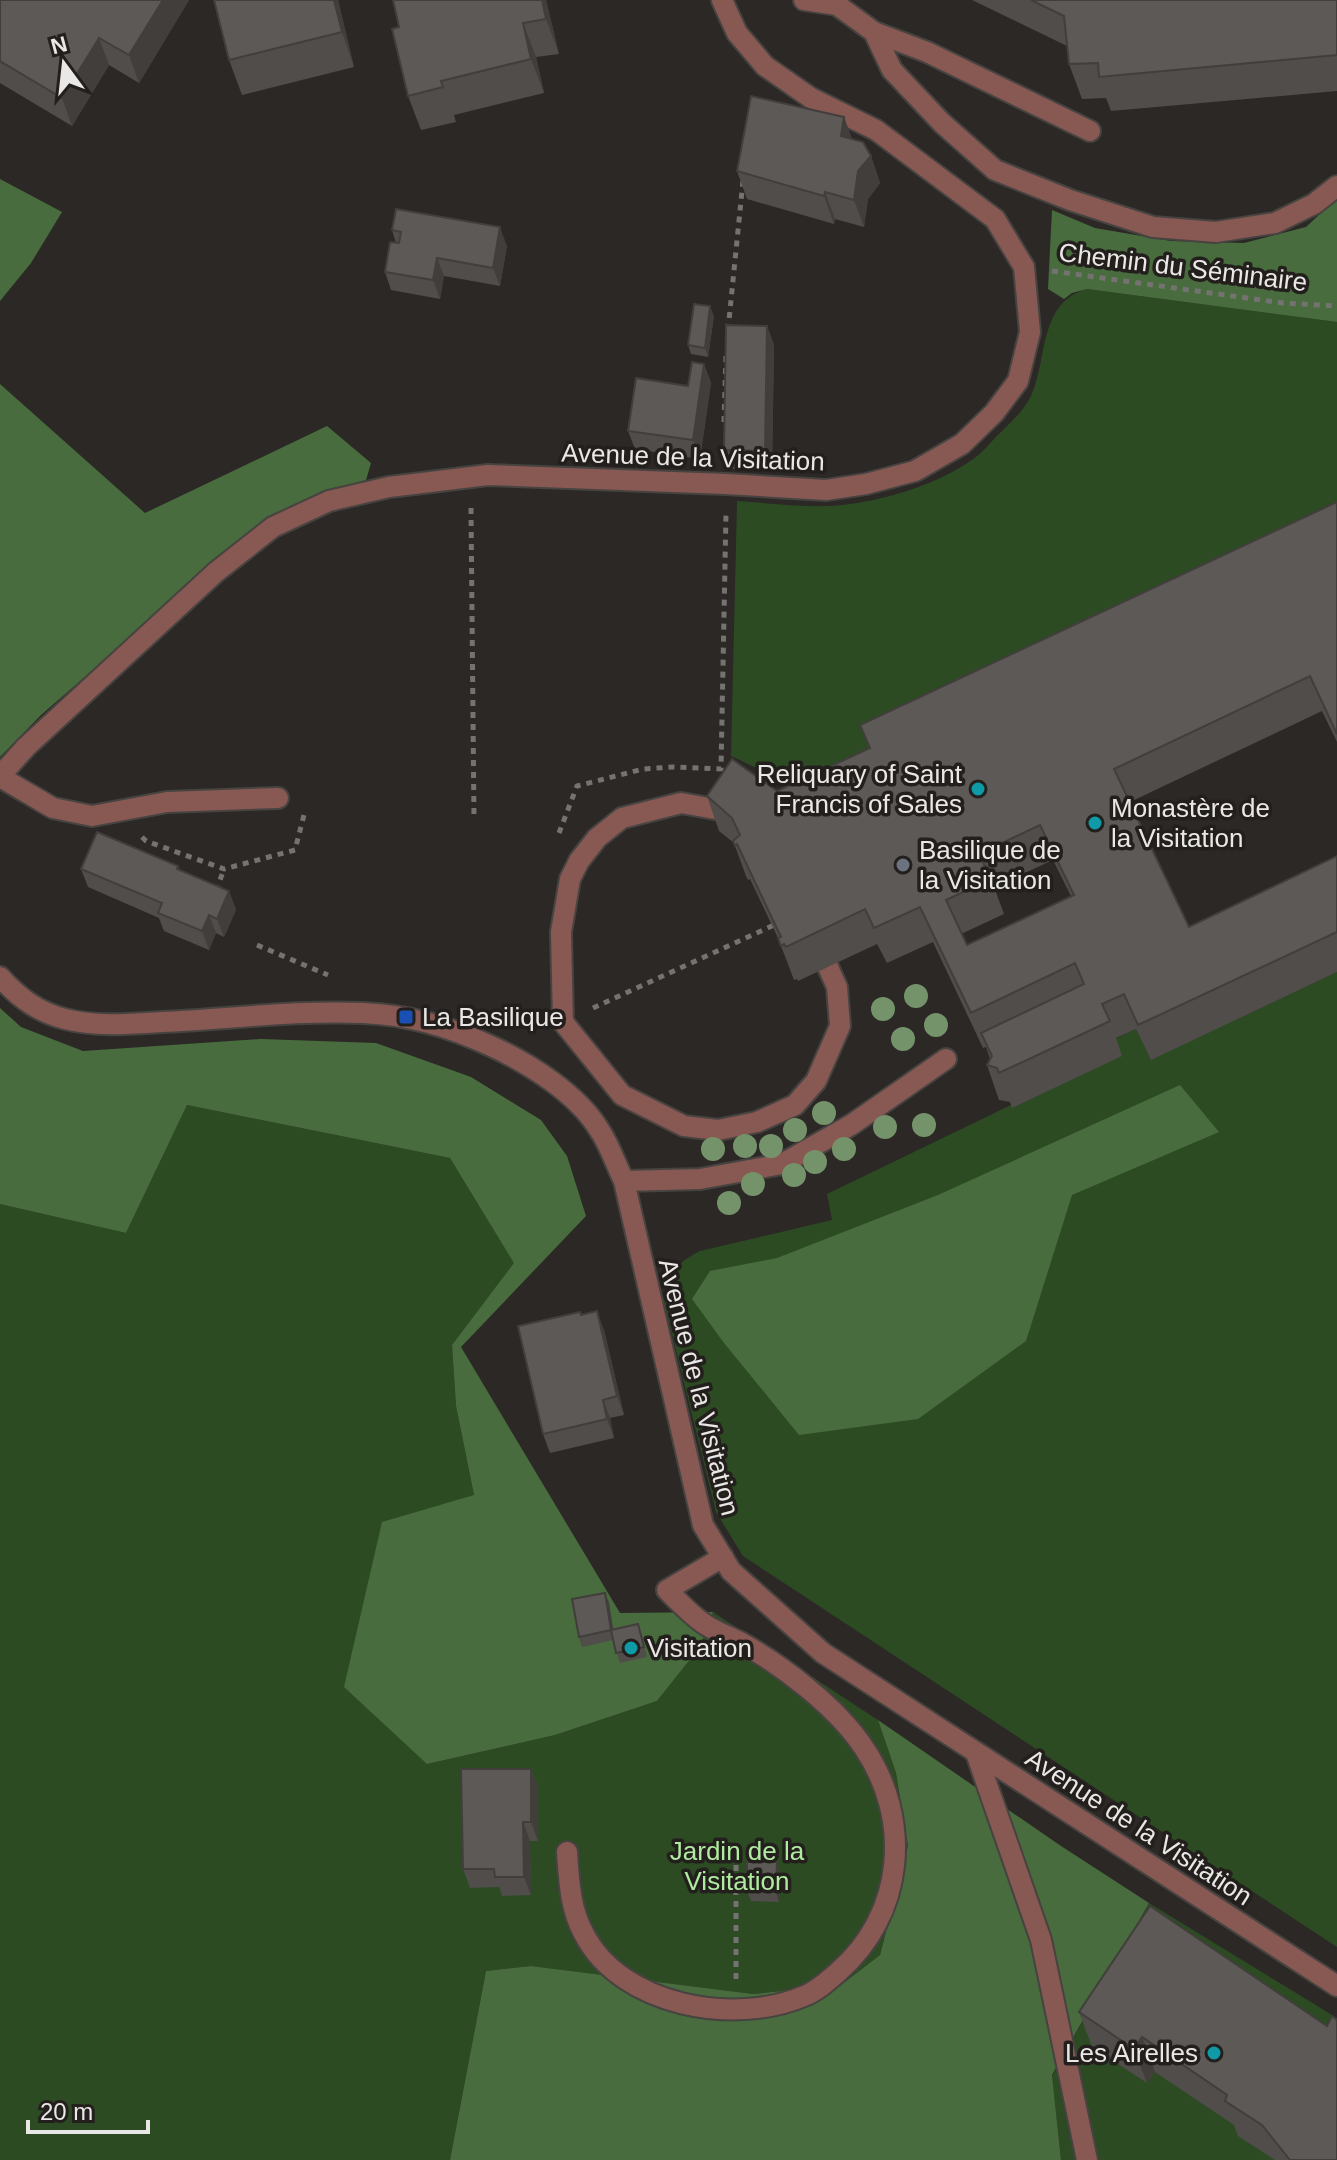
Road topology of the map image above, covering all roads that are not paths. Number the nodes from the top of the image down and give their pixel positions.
1 (722, 0) edge
2 (804, 0) edge
3 (874, 32) junction
4 (1090, 131) dead end
5 (1337, 186) edge
6 (0, 776) edge
7 (278, 798) dead end
8 (732, 812) edge
9 (828, 967) dead end
10 (0, 977) edge
11 (946, 1059) dead end
12 (624, 1181) junction
13 (723, 1557) junction
14 (976, 1753) junction
15 (567, 1852) dead end
16 (1337, 1986) edge
17 (1087, 2160) edge

1 - 6 street, Avenue de la Visitation
2 - 3 street
3 - 4 street
3 - 5 street
6 - 7 street
8 - 9 street
10 - 12 street, Avenue de la Visitation
11 - 12 street
12 - 13 street, Avenue de la Visitation
13 - 14 street, Avenue de la Visitation
13 - 15 street
14 - 16 street, Avenue de la Visitation
14 - 17 street

